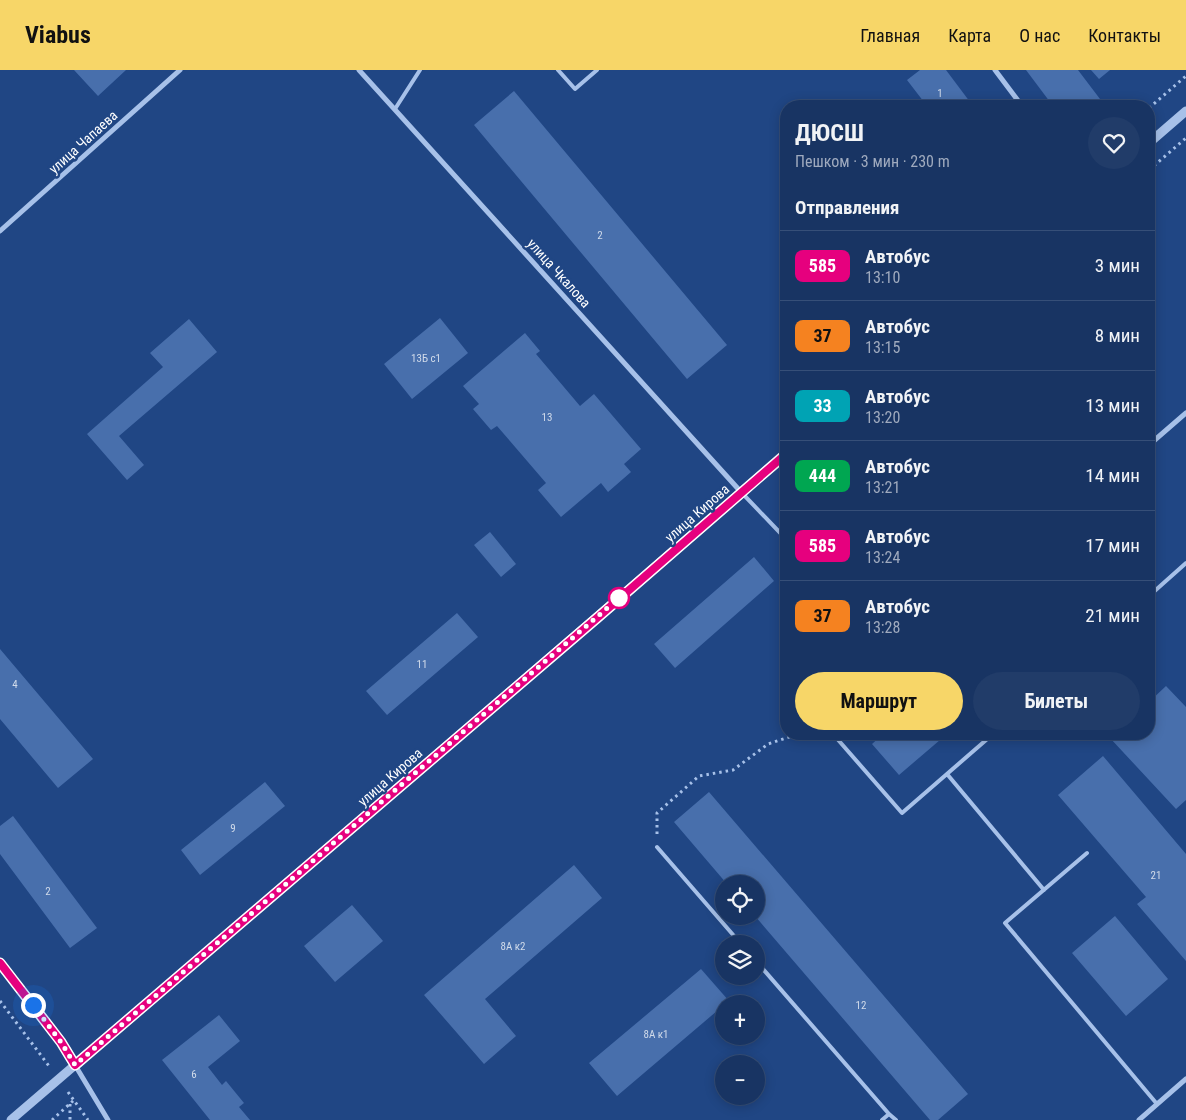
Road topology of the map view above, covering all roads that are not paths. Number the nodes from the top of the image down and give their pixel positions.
1 (180, 70) edge
2 (359, 70) edge
3 (420, 70) edge
4 (558, 70) edge
5 (597, 70) edge
6 (996, 70) edge
7 (1018, 100) edge
8 (395, 109) junction
9 (1186, 111) edge
10 (1155, 138) edge
11 (0, 230) edge
12 (1186, 413) edge
13 (1155, 440) edge
14 (780, 459) edge
15 (741, 492) junction
16 (780, 533) edge
17 (1186, 563) edge
18 (1155, 591) edge
19 (838, 740) edge
20 (986, 740) edge
21 (948, 774) junction
22 (657, 848) road end
23 (1087, 853) dead end
24 (1044, 890) junction
25 (733, 935) edge
26 (0, 963) edge
27 (765, 971) edge
28 (75, 1065) junction
29 (1186, 1079) edge
30 (1157, 1104) junction
31 (889, 1114) junction
32 (11, 1120) edge
33 (108, 1120) edge
34 (882, 1120) edge
35 (896, 1120) edge
36 (1139, 1120) edge

1 - 11 street, улица Чапаева
2 - 8 street, улица Чкалова
3 - 8 lane
4 - 5 lane
6 - 7 street
8 - 15 street, улица Чкалова
9 - 10 street
12 - 13 street
14 - 15 street, улица Кирова
15 - 16 lane
15 - 28 street, улица Кирова
17 - 18 lane
19 - 21 lane
20 - 21 lane
21 - 24 lane
22 - 25 lane
23 - 24 lane
24 - 30 lane
26 - 28 street
27 - 31 lane
28 - 32 street, улица Кирова
28 - 33 street
29 - 30 street
30 - 36 street
31 - 34 lane
31 - 35 lane

